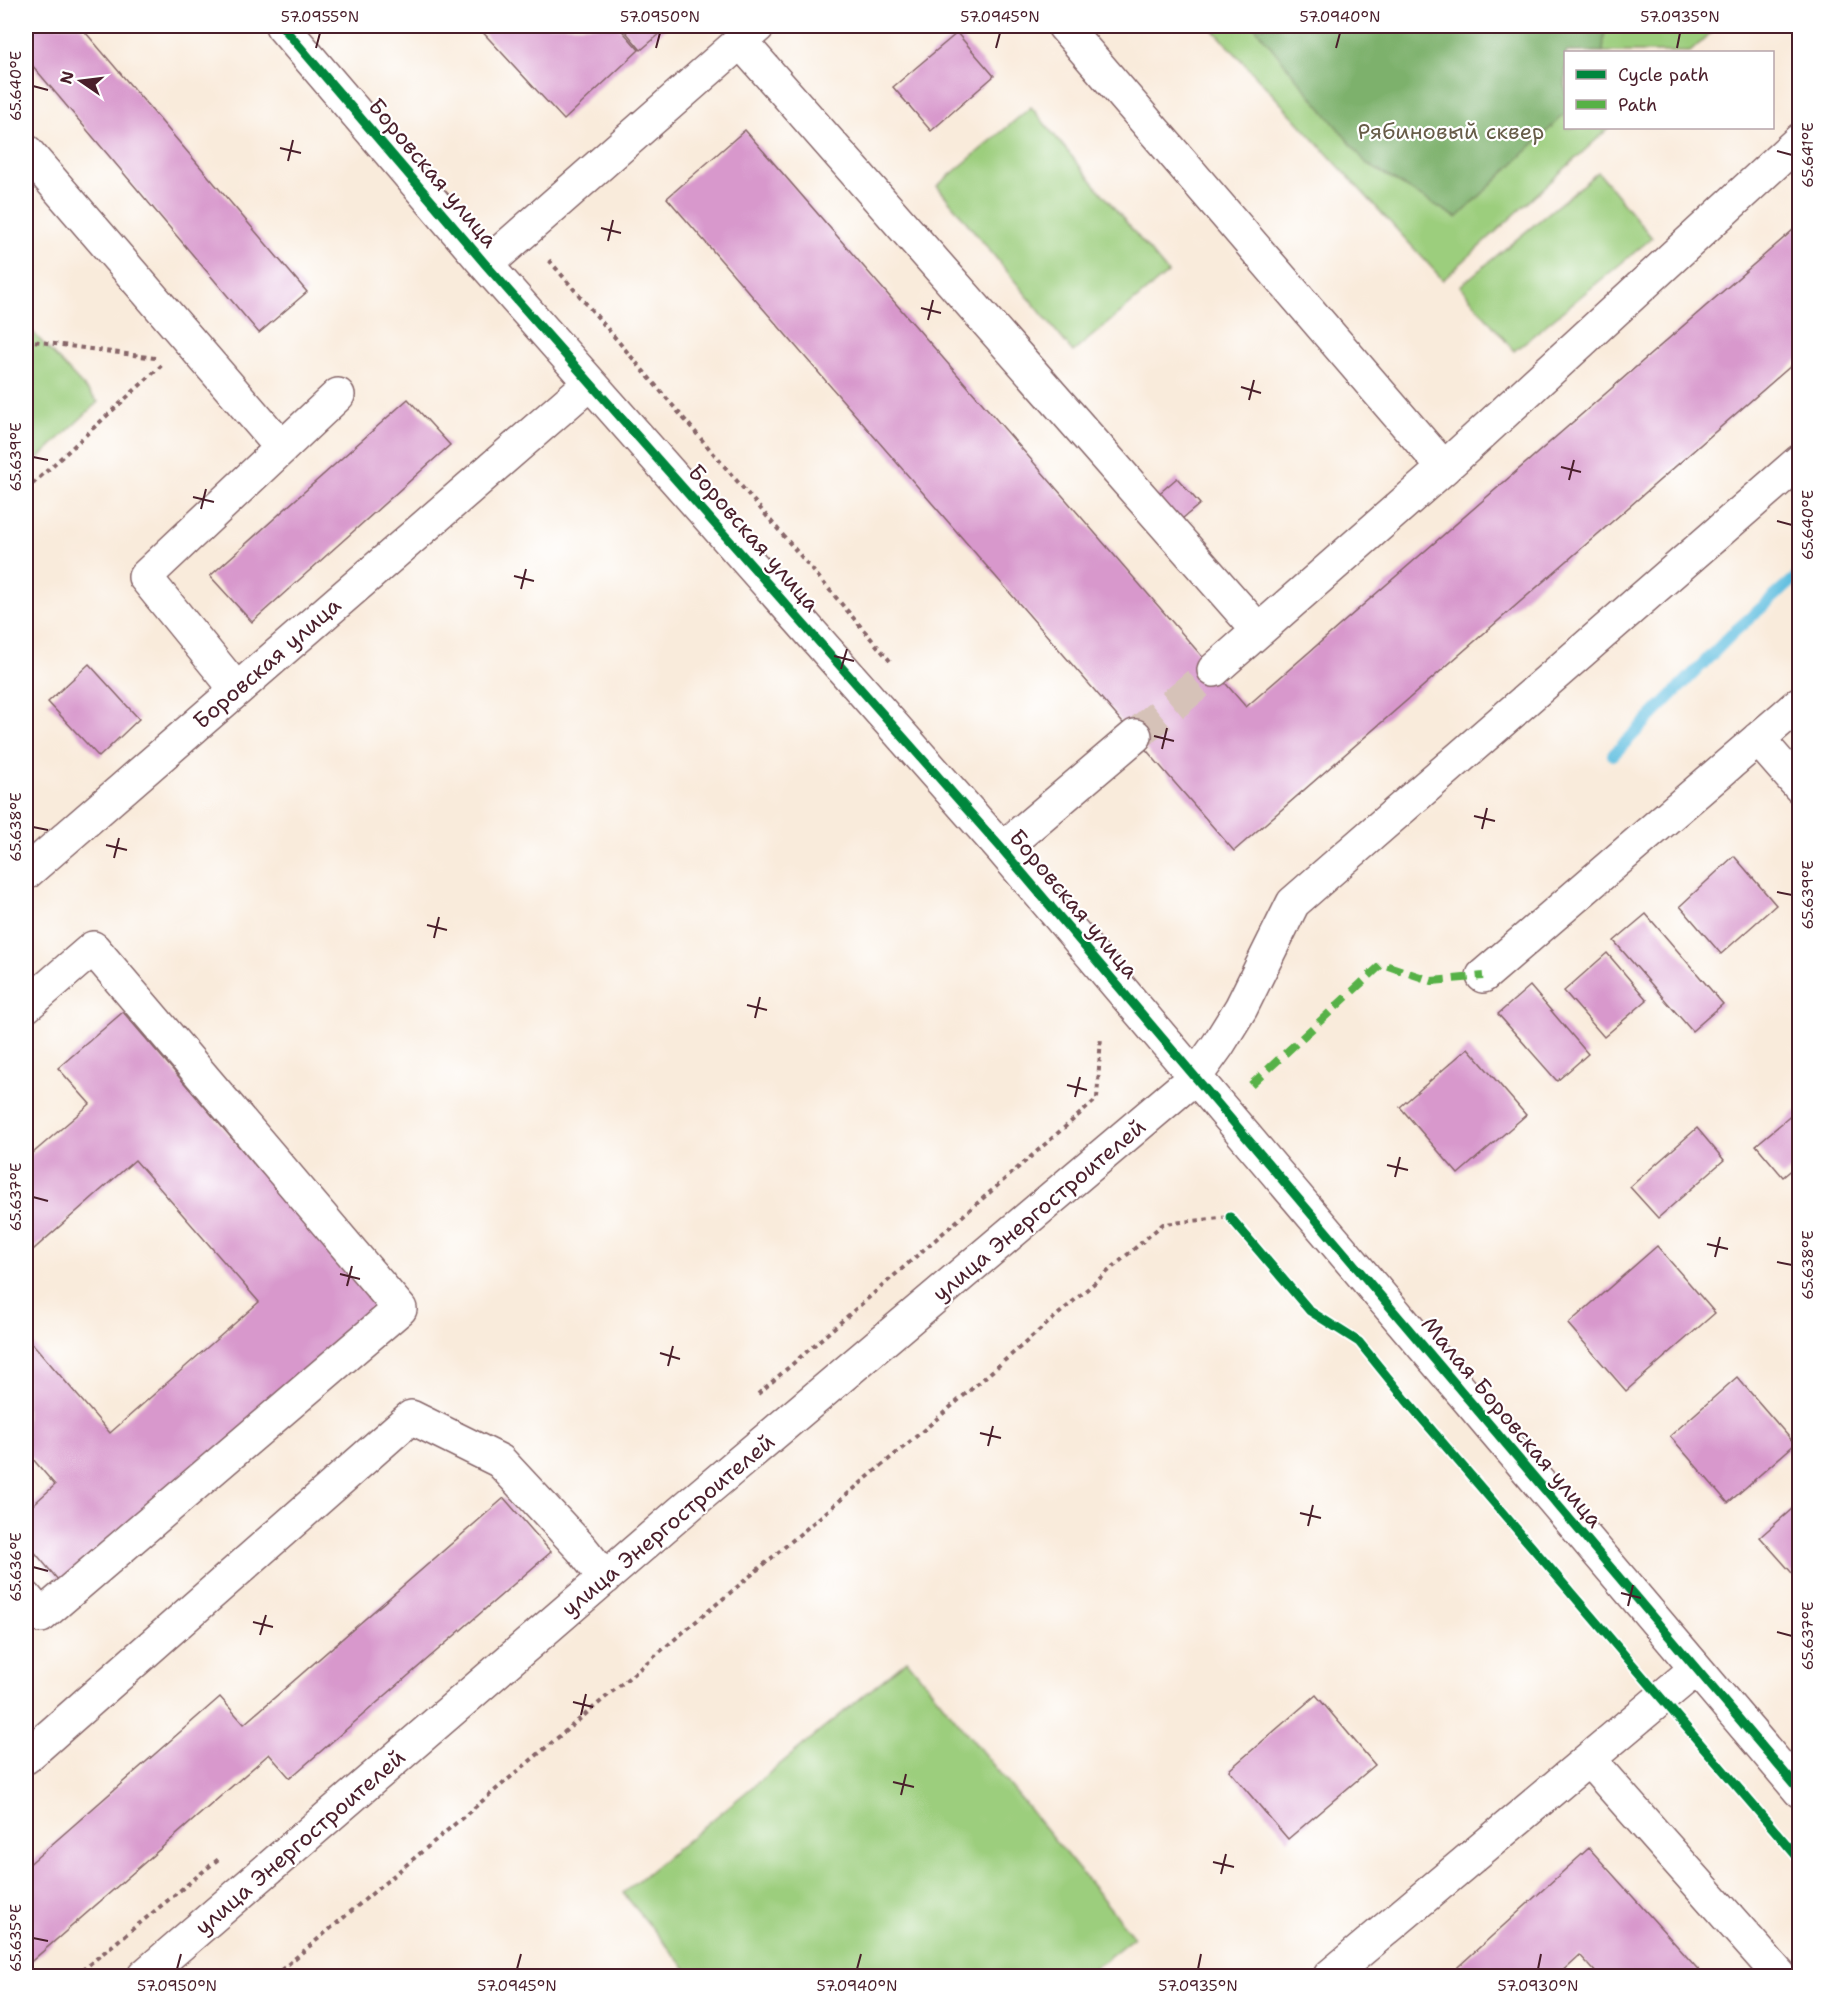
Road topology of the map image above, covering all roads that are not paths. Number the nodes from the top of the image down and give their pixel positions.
1 (282, 26) edge
2 (1064, 26) edge
3 (749, 33) edge
4 (1800, 140) edge
5 (26, 152) edge
6 (486, 265) junction
7 (590, 383) junction
8 (338, 395) dead end
9 (282, 448) junction
10 (1800, 461) edge
11 (1444, 468) junction
12 (1258, 630) junction
13 (1214, 670) tunnel mouth
14 (236, 689) junction
15 (1800, 703) edge
16 (1135, 736) tunnel mouth
17 (1758, 739) junction
18 (1800, 787) edge
19 (1002, 849) junction
20 (26, 873) edge
21 (1483, 976) dead end
22 (26, 1006) edge
23 (1196, 1077) junction
24 (605, 1578) junction
25 (26, 1598) edge
26 (1696, 1669) junction
27 (26, 1757) edge
28 (1589, 1760) junction
29 (1800, 1791) edge
30 (144, 1977) edge
31 (1330, 1977) edge
32 (1780, 1977) edge

1 - 6 street, Боровская улица
2 - 11 street
3 - 6 street
3 - 12 street
4 - 11 street
5 - 9 street
6 - 7 street, Боровская улица
7 - 14 street, Боровская улица
7 - 19 street, Боровская улица
8 - 9 street
9 - 14 street
10 - 23 street, улица Энергостроителей
11 - 12 street
12 - 13 street
14 - 20 street, Боровская улица
15 - 17 street
16 - 19 street
17 - 18 street
17 - 21 street
19 - 23 street, Боровская улица
22 - 25 street
23 - 24 street, улица Энергостроителей
23 - 26 street, Малая Боровская улица
24 - 27 street
24 - 30 street, улица Энергостроителей
26 - 28 street
26 - 29 street, Малая Боровская улица
28 - 31 street
28 - 32 street

